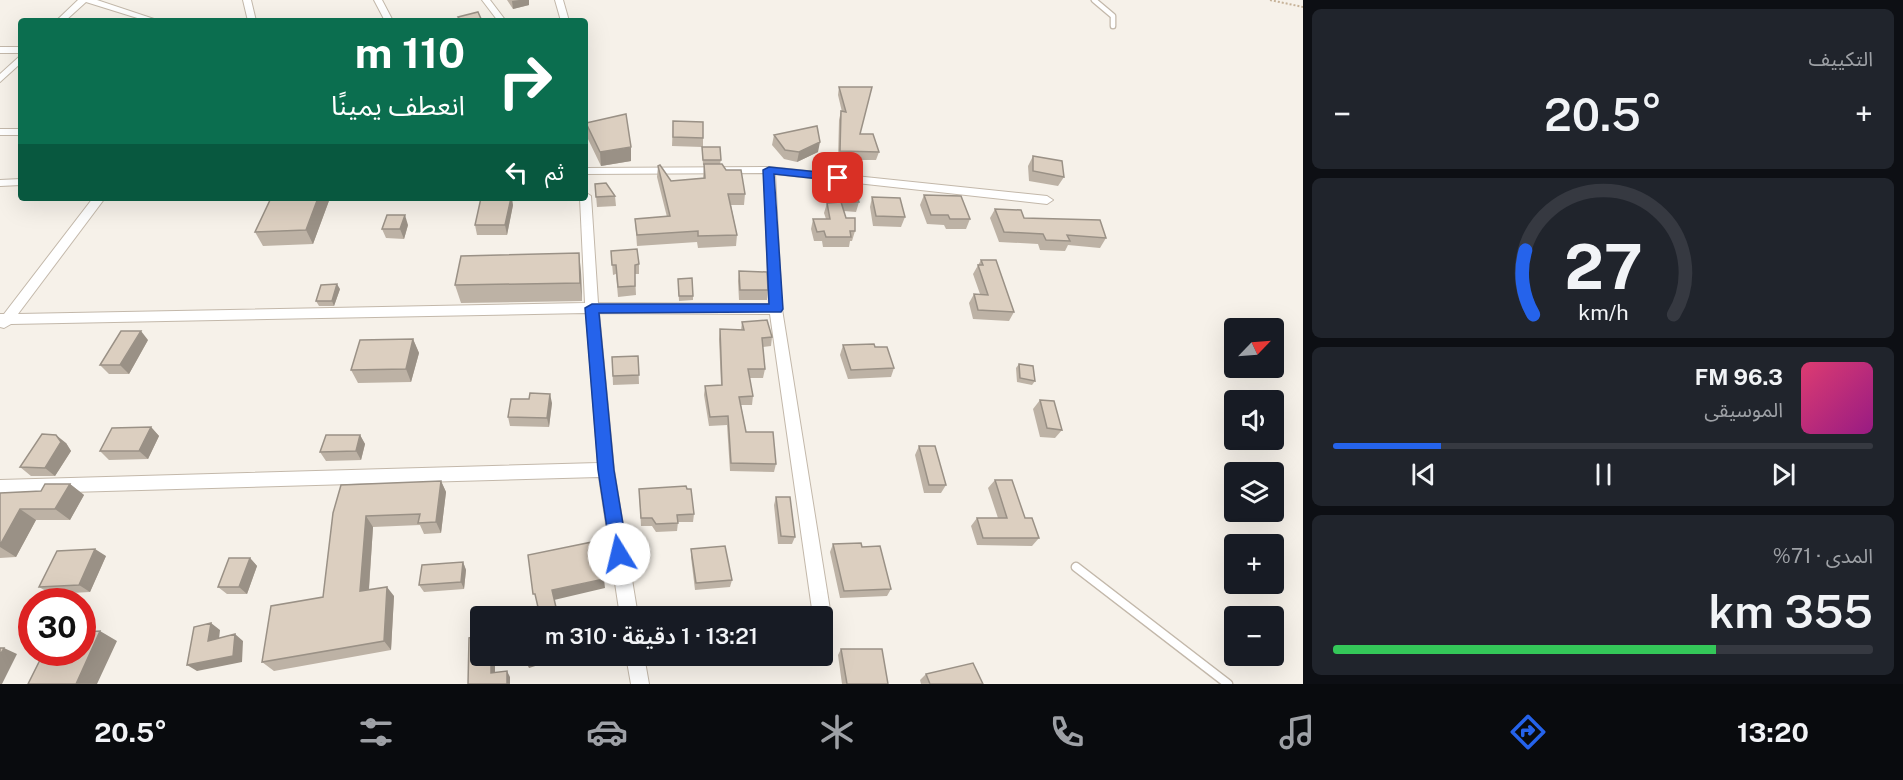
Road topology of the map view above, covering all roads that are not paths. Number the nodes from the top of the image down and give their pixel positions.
1 (82, 0) edge
2 (88, 0) edge
3 (114, 0) edge
4 (247, 0) edge
5 (378, 0) edge
6 (486, 0) edge
7 (559, 0) edge
8 (1094, 0) edge
9 (114, 10) junction
10 (63, 18) edge
11 (145, 18) edge
12 (251, 18) edge
13 (387, 18) edge
14 (500, 18) edge
15 (564, 18) edge
16 (1113, 26) dead end
17 (0, 50) edge
18 (18, 50) edge
19 (18, 61) edge
20 (0, 79) edge
21 (0, 132) edge
22 (18, 132) edge
23 (769, 170) junction
24 (588, 171) edge
25 (18, 182) edge
26 (0, 183) edge
27 (1047, 200) dead end
28 (97, 201) edge
29 (585, 201) edge
30 (592, 308) junction
31 (776, 309) junction
32 (2, 322) edge
33 (606, 470) junction
34 (0, 487) edge
35 (1076, 567) dead end
36 (627, 606) edge
37 (821, 606) edge
38 (637, 666) edge
39 (640, 684) edge
40 (1228, 684) edge

1 - 10 street
2 - 9 street
3 - 9 street
4 - 12 street
5 - 13 street
6 - 14 street
7 - 15 street
8 - 16 lane
9 - 11 street
17 - 18 street
19 - 20 street
21 - 22 street
23 - 24 street
23 - 27 street
23 - 31 street
25 - 26 street
28 - 32 street
29 - 30 street
30 - 31 street
30 - 32 street
30 - 33 street
31 - 37 street
33 - 34 street
33 - 36 street
35 - 40 lane
38 - 39 street

